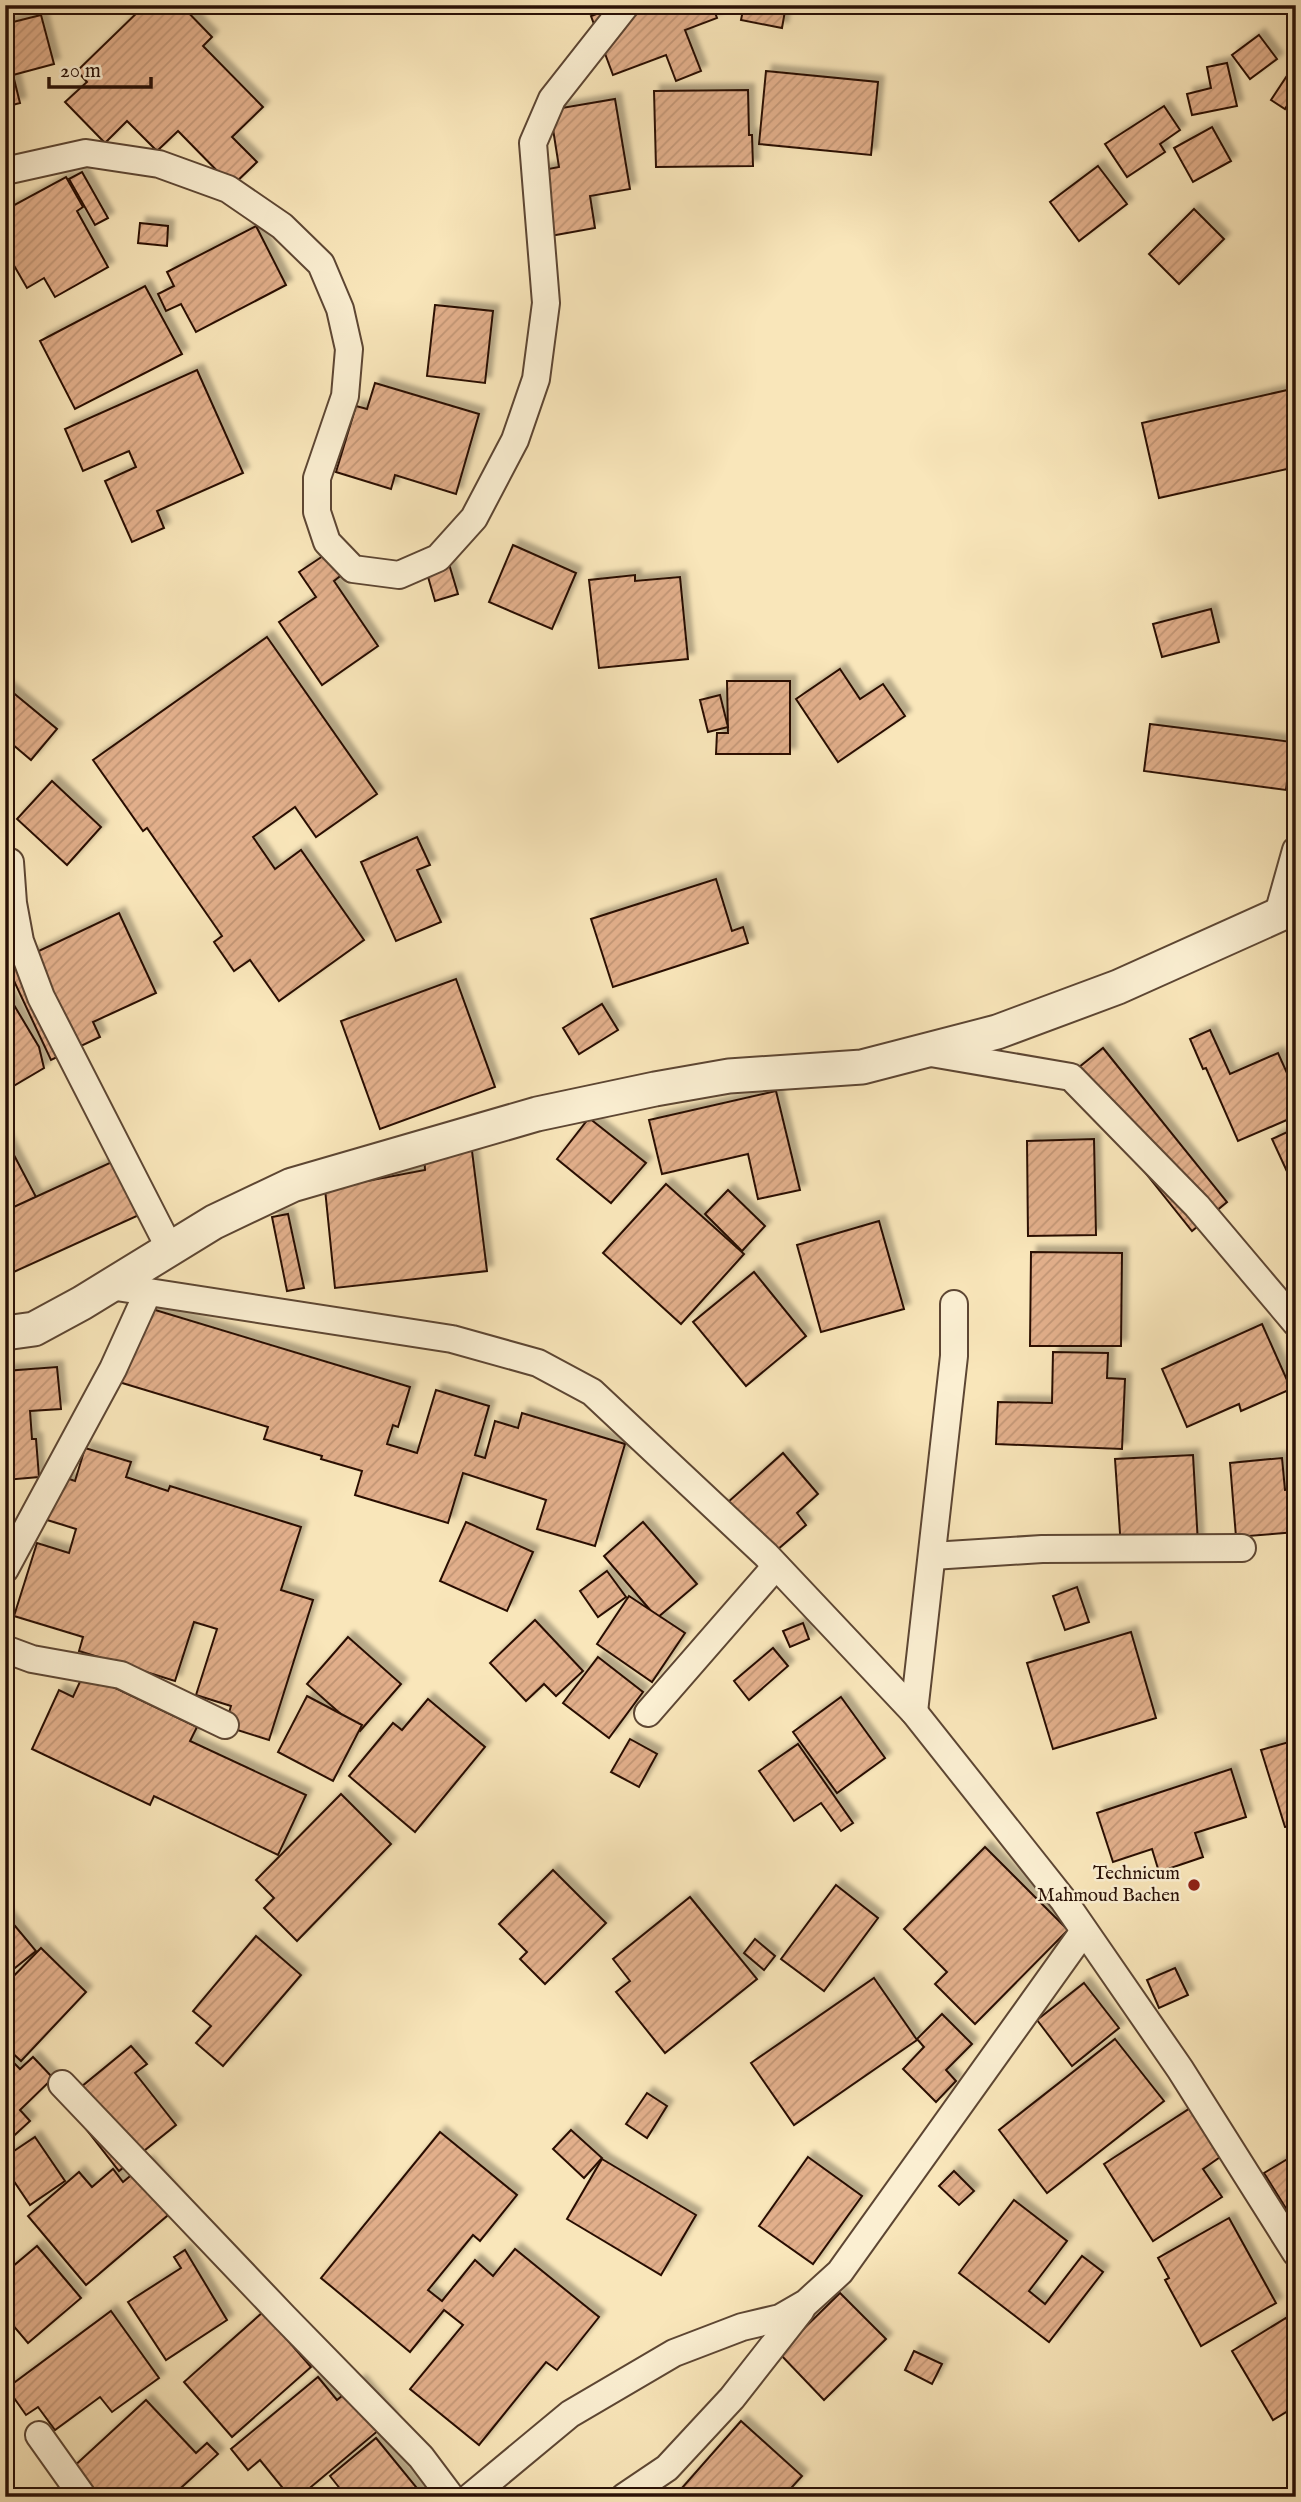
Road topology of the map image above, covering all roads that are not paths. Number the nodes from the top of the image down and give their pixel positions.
1 (626, 5) edge
2 (5, 171) edge
3 (1296, 850) edge
4 (10, 862) dead end
5 (1287, 910) edge
6 (921, 1052) junction
7 (170, 1249) junction
8 (110, 1286) junction
9 (148, 1292) junction
10 (954, 1304) dead end
11 (1296, 1323) edge
12 (5, 1333) edge
13 (1242, 1548) dead end
14 (932, 1556) junction
15 (775, 1566) junction
16 (5, 1569) edge
17 (5, 1649) edge
18 (914, 1712) junction
19 (648, 1713) dead end
20 (225, 1725) dead end
21 (1084, 1931) junction
22 (62, 2084) dead end
23 (1296, 2253) edge
24 (806, 2303) junction
25 (39, 2435) dead end
26 (83, 2497) edge
27 (452, 2497) edge
28 (470, 2497) edge
29 (624, 2497) edge

1 - 2 street
3 - 5 street
4 - 7 street
5 - 6 street
6 - 7 street
6 - 11 street
7 - 8 street
8 - 9 street
8 - 12 street
9 - 15 street
9 - 16 street
10 - 14 street
13 - 14 street
14 - 18 street
15 - 18 street
15 - 19 street
17 - 20 street
18 - 21 street
21 - 23 street
21 - 24 street
22 - 27 street
24 - 28 street
24 - 29 street
25 - 26 street

